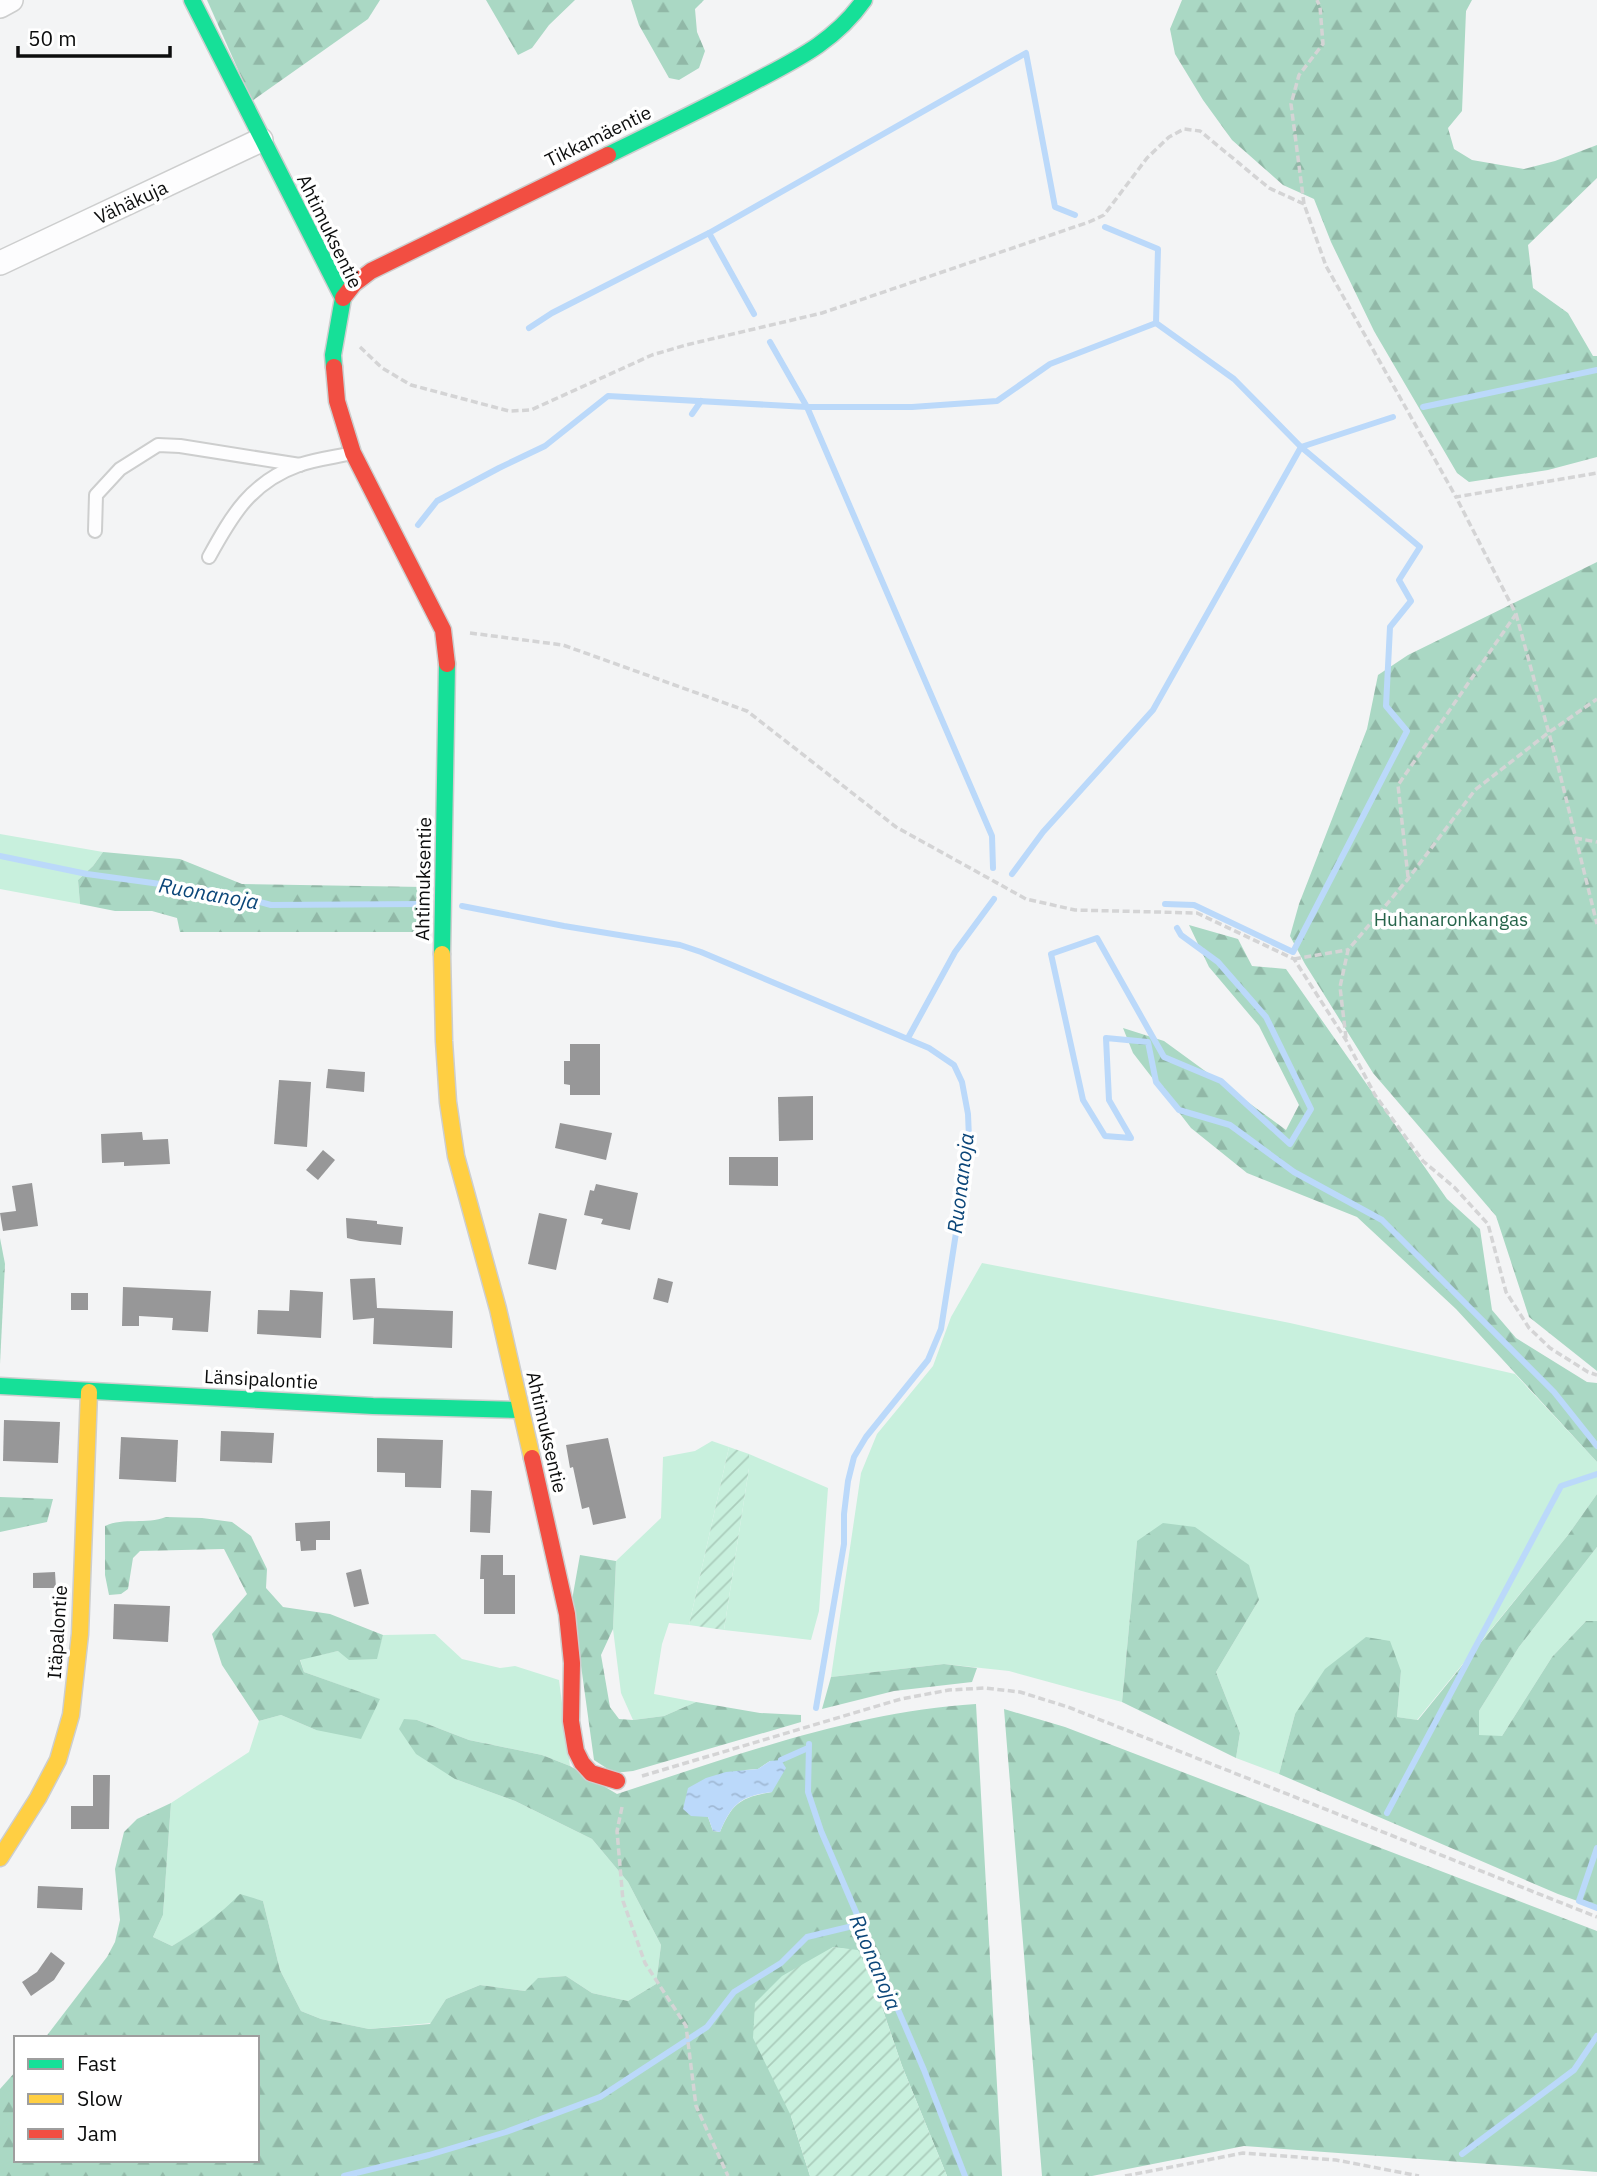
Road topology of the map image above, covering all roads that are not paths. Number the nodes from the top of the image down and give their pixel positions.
1 (11, 0) edge
2 (192, 0) edge
3 (864, 0) edge
4 (0, 6) edge
5 (261, 141) junction
6 (0, 263) edge
7 (343, 298) junction
8 (354, 453) junction
9 (300, 465) junction
10 (95, 531) dead end
11 (209, 557) dead end
12 (0, 1386) edge
13 (89, 1392) junction
14 (520, 1410) junction
15 (617, 1781) road end
16 (0, 1858) edge

1 - 4 street
2 - 5 street, Ahtimuksentie
3 - 7 street, Tikkamäentie
5 - 6 street, Vähäkuja
5 - 7 street, Ahtimuksentie
7 - 8 street, Ahtimuksentie
8 - 9 lane
8 - 14 street, Ahtimuksentie
9 - 10 lane
9 - 11 lane
12 - 13 street, Länsipalontie
13 - 14 street, Länsipalontie
13 - 16 street, Itäpalontie
14 - 15 street, Ahtimuksentie

